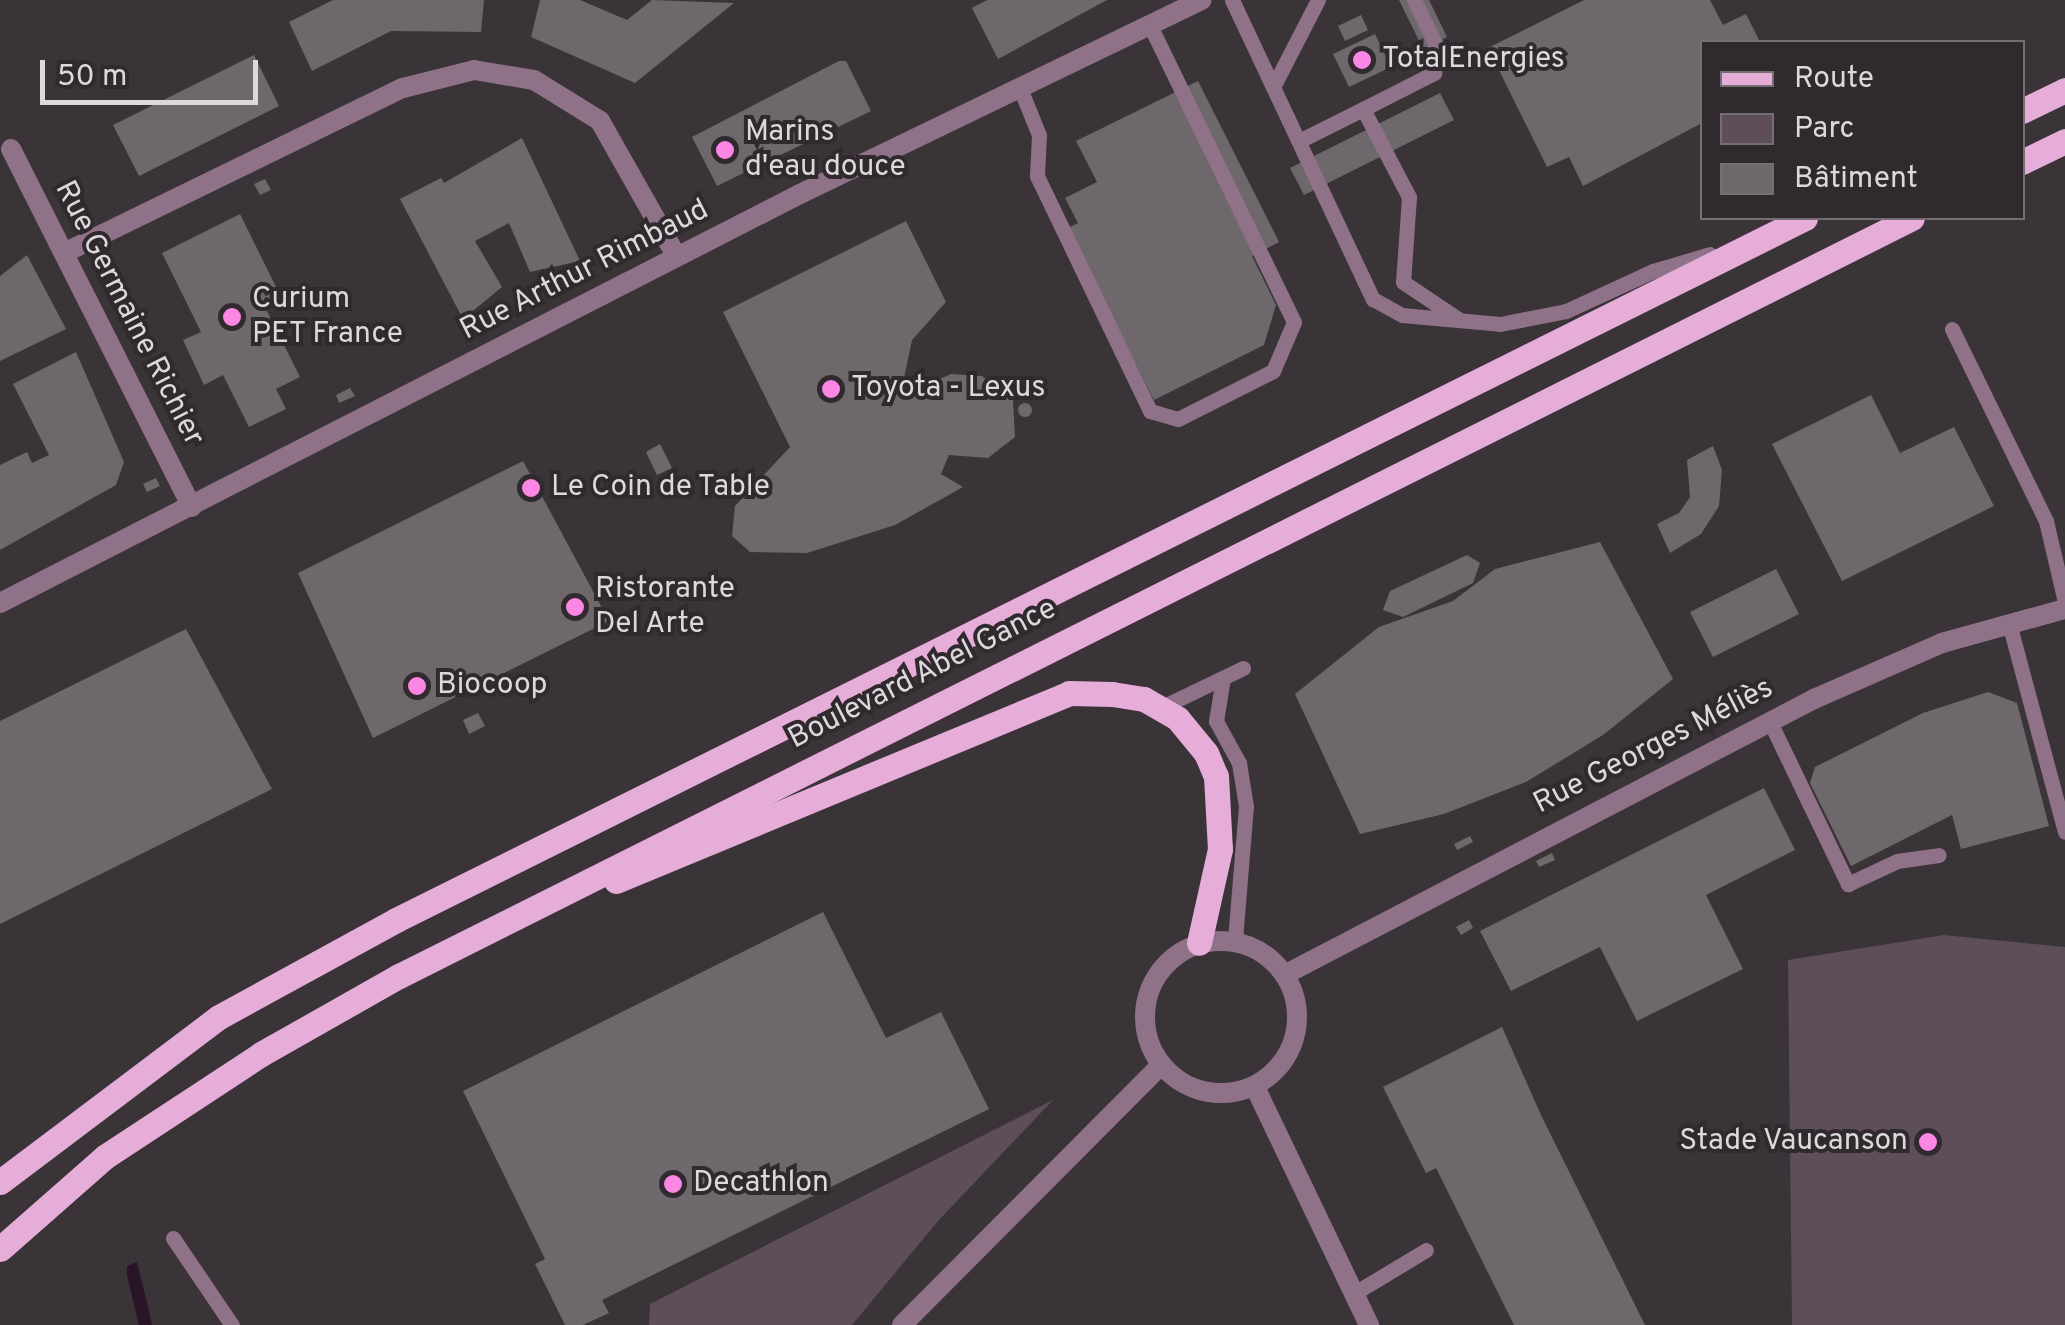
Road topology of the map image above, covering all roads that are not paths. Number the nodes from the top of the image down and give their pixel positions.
1 (1202, 0) edge
2 (1318, 0) edge
3 (1414, 0) edge
4 (1235, 4) edge
5 (1150, 25) junction
6 (1273, 86) junction
7 (1020, 88) junction
8 (2065, 90) edge
9 (1363, 109) junction
10 (2025, 110) edge
11 (1299, 141) junction
12 (2065, 141) edge
13 (12, 149) dead end
14 (2025, 161) edge
15 (1802, 220) edge
16 (1908, 220) edge
17 (1758, 241) junction
18 (64, 253) junction
19 (677, 257) junction
20 (1462, 321) junction
21 (1952, 329) dead end
22 (192, 507) junction
23 (0, 603) edge
24 (2065, 606) edge
25 (2009, 623) junction
26 (1244, 668) dead end
27 (1223, 678) junction
28 (1162, 707) junction
29 (1771, 724) junction
30 (2065, 832) edge
31 (1938, 856) dead end
32 (489, 928) junction
33 (1235, 941) junction
34 (1198, 943) junction
35 (1286, 974) junction
36 (1161, 1065) junction
37 (1254, 1087) junction
38 (0, 1182) edge
39 (173, 1238) dead end
40 (0, 1250) edge
41 (1426, 1250) dead end
42 (1353, 1294) junction
43 (232, 1325) edge
44 (902, 1325) edge
45 (1368, 1325) edge

1 - 5 street, Rue Arthur Rimbaud
2 - 6 lane
3 - 9 lane
4 - 6 lane
5 - 7 street, Rue Arthur Rimbaud
5 - 7 lane
6 - 11 lane
7 - 19 street, Rue Arthur Rimbaud
8 - 10 main road
9 - 11 lane
9 - 20 lane
11 - 20 lane
12 - 14 main road
13 - 18 street, Rue Germaine Richier
15 - 17 main road, Boulevard Abel Gance
16 - 32 main road, Boulevard Abel Gance
17 - 20 lane
17 - 38 main road, Boulevard Abel Gance
18 - 19 street
18 - 22 street, Rue Germaine Richier
19 - 22 street, Rue Arthur Rimbaud
21 - 24 lane
22 - 23 street, Rue Arthur Rimbaud
24 - 25 street, Rue Georges Méliès
25 - 29 street, Rue Georges Méliès
25 - 30 lane
26 - 27 lane
27 - 28 lane
27 - 33 lane
28 - 32 main road
28 - 34 main road
29 - 31 lane
29 - 35 street, Rue Georges Méliès
32 - 40 main road, Boulevard Abel Gance
33 - 34 street
33 - 35 street
34 - 36 street
35 - 37 street
36 - 37 street
36 - 44 street
37 - 42 street
39 - 43 lane
41 - 42 lane
42 - 45 street

